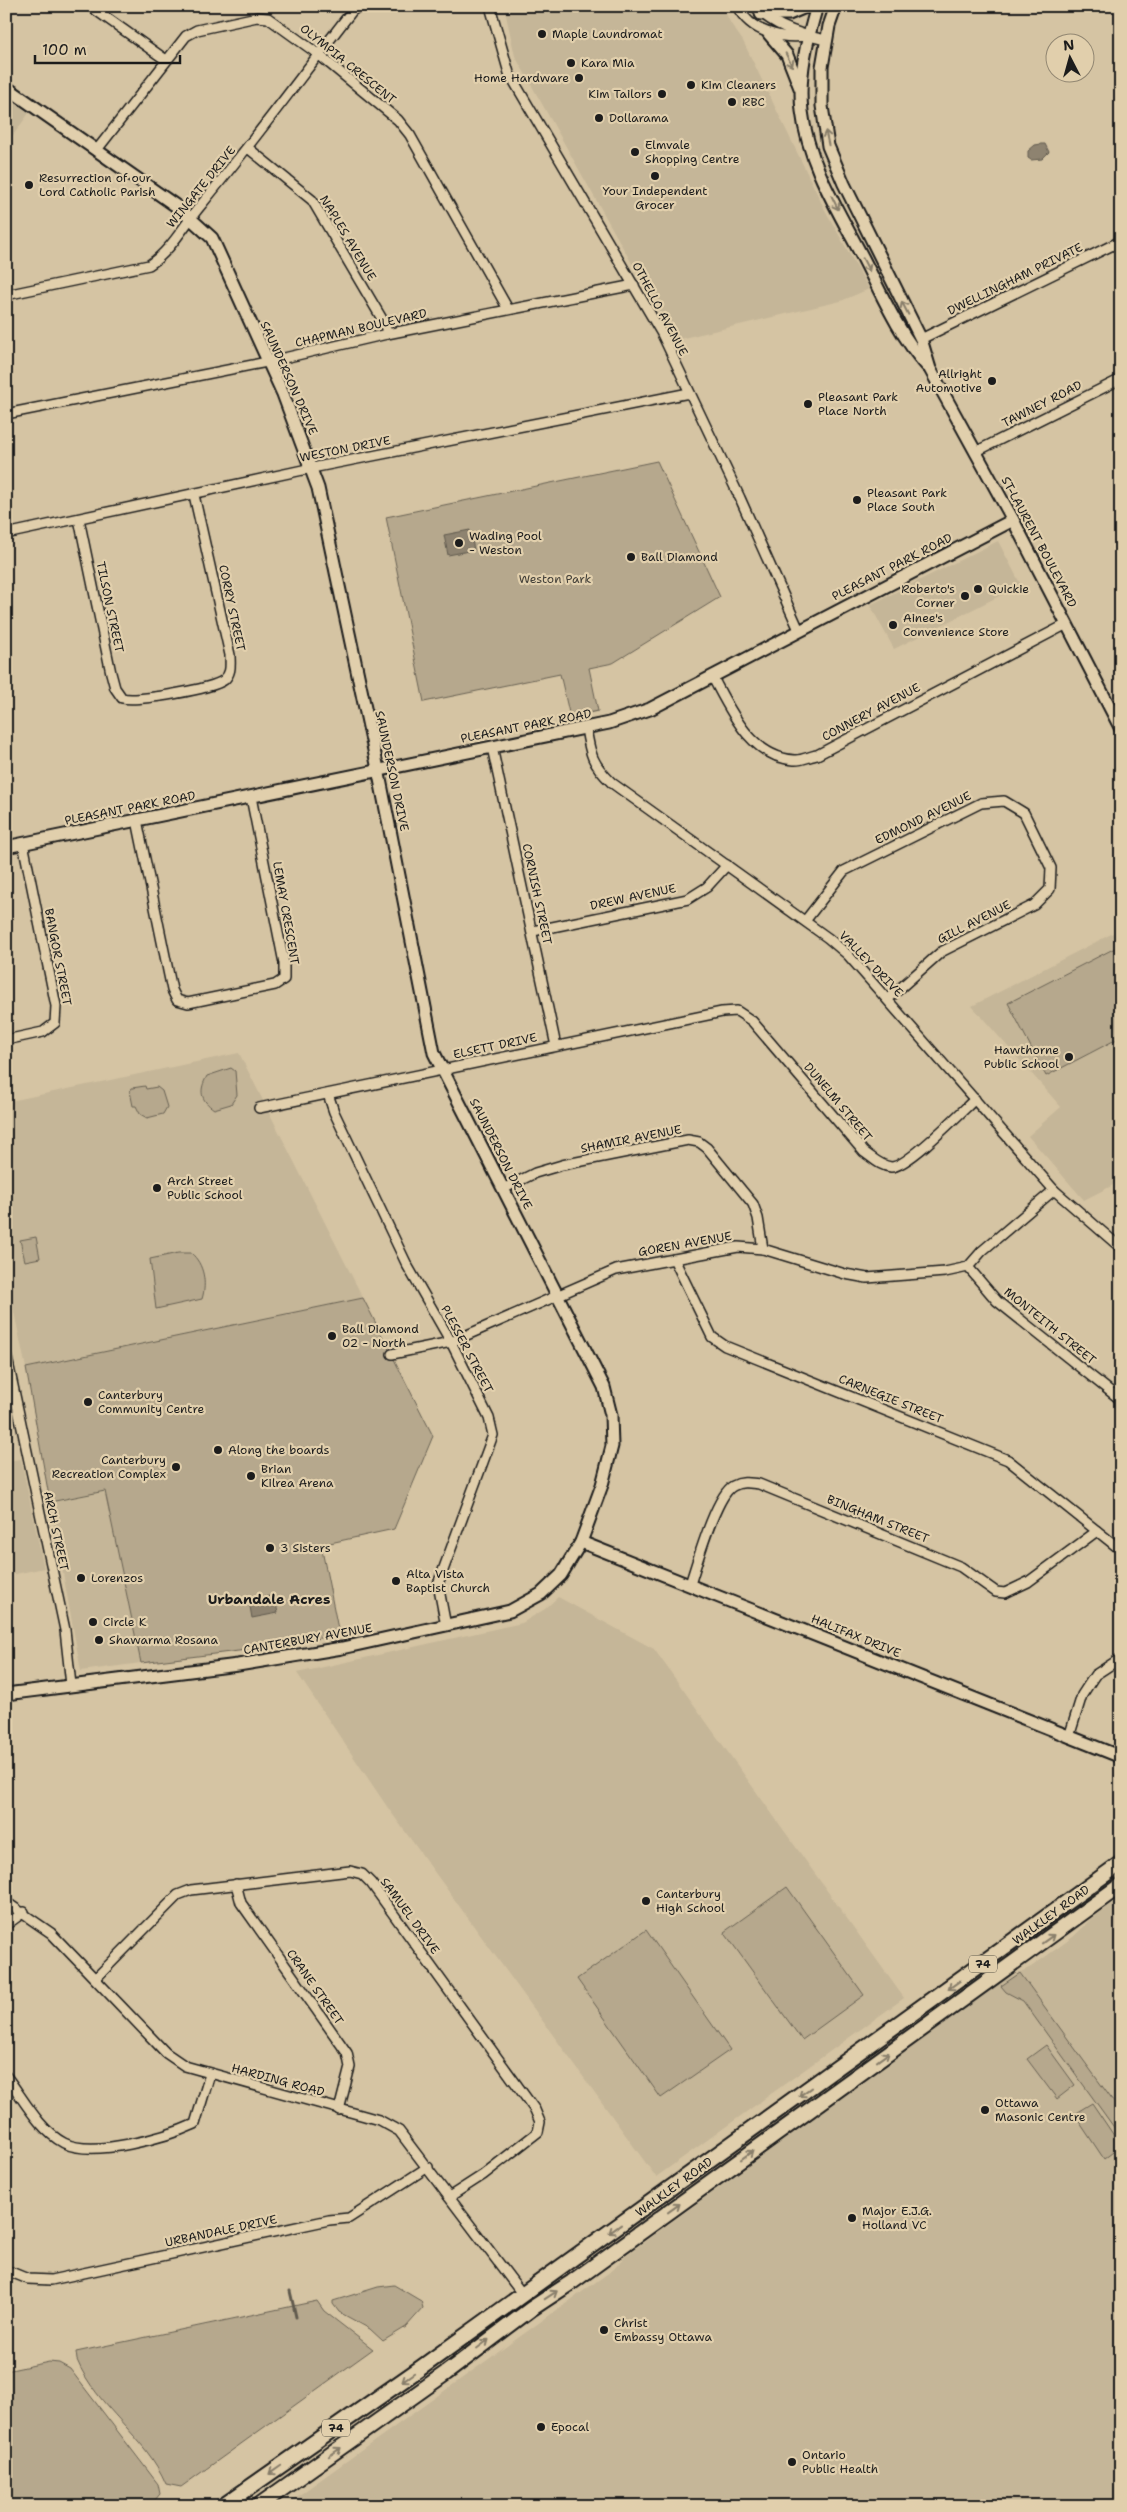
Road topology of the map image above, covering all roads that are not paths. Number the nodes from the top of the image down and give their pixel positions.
1 (90, 6) edge
2 (359, 6) edge
3 (490, 6) edge
4 (737, 6) edge
5 (808, 6) edge
6 (817, 6) edge
7 (836, 6) edge
8 (758, 10) edge
9 (769, 34) junction
10 (808, 36) junction
11 (826, 40) junction
12 (318, 54) junction
13 (166, 60) junction
14 (6, 88) edge
15 (801, 91) junction
16 (248, 148) junction
17 (96, 151) junction
18 (858, 214) junction
19 (191, 218) junction
20 (844, 222) junction
21 (1121, 241) edge
22 (634, 285) junction
23 (6, 295) edge
24 (508, 309) junction
25 (387, 334) junction
26 (921, 339) junction
27 (267, 362) junction
28 (930, 369) junction
29 (1121, 379) edge
30 (689, 393) junction
31 (6, 414) edge
32 (975, 452) junction
33 (312, 468) junction
34 (194, 495) junction
35 (79, 519) junction
36 (1013, 520) junction
37 (6, 534) edge
38 (1067, 624) junction
39 (799, 630) junction
40 (712, 676) junction
41 (122, 698) joint
42 (586, 728) junction
43 (1121, 729) edge
44 (492, 747) junction
45 (378, 769) junction
46 (251, 797) junction
47 (137, 820) junction
48 (23, 844) junction
49 (6, 847) edge
50 (727, 865) junction
51 (1050, 889) joint
52 (805, 921) junction
53 (533, 931) junction
54 (888, 999) junction
55 (737, 1011) joint
56 (6, 1040) edge
57 (556, 1046) junction
58 (441, 1070) junction
59 (328, 1094) junction
60 (975, 1099) junction
61 (259, 1108) dead end
62 (503, 1189) junction
63 (1054, 1190) junction
64 (1121, 1248) edge
65 (763, 1249) junction
66 (674, 1259) junction
67 (968, 1267) junction
68 (558, 1296) junction
69 (451, 1342) junction
70 (6, 1353) edge
71 (392, 1354) dead end
72 (1121, 1400) edge
73 (11, 1401) edge
74 (1097, 1531) junction
75 (581, 1542) junction
76 (1121, 1550) edge
77 (690, 1584) junction
78 (446, 1626) junction
79 (1121, 1658) edge
80 (71, 1685) junction
81 (6, 1694) edge
82 (1069, 1737) junction
83 (1121, 1757) edge
84 (1121, 1863) edge
85 (236, 1884) junction
86 (1121, 1885) edge
87 (1071, 1901) junction
88 (6, 1902) edge
89 (24, 1912) junction
90 (1081, 1914) junction
91 (6, 1925) edge
92 (1002, 1950) junction
93 (1014, 1963) junction
94 (96, 1978) junction
95 (845, 2064) junction
96 (210, 2074) junction
97 (6, 2076) edge
98 (855, 2077) junction
99 (339, 2110) junction
100 (428, 2167) junction
101 (697, 2170) junction
102 (707, 2184) junction
103 (449, 2197) junction
104 (561, 2268) junction
105 (6, 2270) edge
106 (572, 2282) junction
107 (523, 2295) junction
108 (531, 2309) junction
109 (389, 2390) junction
110 (400, 2406) junction
111 (223, 2506) edge
112 (258, 2506) edge

1 - 13 street
2 - 12 street, WINGATE DRIVE
3 - 22 street, OTHELLO AVENUE
4 - 9 street
5 - 8 street
6 - 10 street, ST-LAURENT BOULEVARD
7 - 11 street, ST-LAURENT BOULEVARD
8 - 10 street
9 - 10 street
9 -> 15 street
10 - 11 street
10 - 15 street, ST-LAURENT BOULEVARD
18 -> 11 street, ST-LAURENT BOULEVARD
12 - 13 street, OLYMPIA CRESCENT
12 - 16 street, WINGATE DRIVE
12 - 24 street, OLYMPIA CRESCENT
13 - 17 street, OLYMPIA CRESCENT
14 - 17 street, SAUNDERSON DRIVE
15 -> 20 street, ST-LAURENT BOULEVARD
16 - 19 street, WINGATE DRIVE
16 - 25 street, NAPLES AVENUE
17 - 19 street, SAUNDERSON DRIVE
18 - 20 street
26 -> 18 street, ST-LAURENT BOULEVARD
19 - 23 street, WINGATE DRIVE
19 - 27 street, SAUNDERSON DRIVE
20 -> 28 street, ST-LAURENT BOULEVARD
21 - 26 street, DWELLINGHAM PRIVATE
22 - 24 street, CHAPMAN BOULEVARD
22 - 30 street, OTHELLO AVENUE
24 - 25 street, CHAPMAN BOULEVARD
25 - 27 street, CHAPMAN BOULEVARD
26 - 28 street, ST-LAURENT BOULEVARD
27 - 31 street, CHAPMAN BOULEVARD
27 - 33 street, SAUNDERSON DRIVE
28 - 32 street, ST-LAURENT BOULEVARD
29 - 32 street, TAWNEY ROAD
30 - 33 street, WESTON DRIVE
30 - 39 street, OTHELLO AVENUE
32 - 36 street, ST-LAURENT BOULEVARD
33 - 34 street, WESTON DRIVE
33 - 45 street, SAUNDERSON DRIVE
34 - 35 street, WESTON DRIVE
34 - 41 street, CORRY STREET
35 - 37 street, WESTON DRIVE
35 - 41 street, TILSON STREET
36 - 38 street, ST-LAURENT BOULEVARD
36 - 39 street, PLEASANT PARK ROAD
38 - 40 street, CONNERY AVENUE
38 - 43 street, ST-LAURENT BOULEVARD
39 - 40 street, PLEASANT PARK ROAD
40 - 42 street, PLEASANT PARK ROAD
42 - 44 street, PLEASANT PARK ROAD
42 - 50 street, VALLEY DRIVE
44 - 45 street, PLEASANT PARK ROAD
44 - 53 street, CORNISH STREET
45 - 46 street, PLEASANT PARK ROAD
45 - 58 street, SAUNDERSON DRIVE
46 - 47 street, PLEASANT PARK ROAD
46 - 47 street, LEMAY CRESCENT
47 - 48 street, PLEASANT PARK ROAD
48 - 49 street, PLEASANT PARK ROAD
48 - 56 street, BANGOR STREET
50 - 52 street, VALLEY DRIVE
50 - 53 street, DREW AVENUE
51 - 52 street, EDMOND AVENUE
51 - 54 street, GILL AVENUE
52 - 54 street, VALLEY DRIVE
53 - 57 street, CORNISH STREET
54 - 60 street, VALLEY DRIVE
55 - 57 street, ELSETT DRIVE
55 - 60 street, DUNELM STREET
57 - 58 street, ELSETT DRIVE
58 - 59 street, ELSETT DRIVE
58 - 62 street, SAUNDERSON DRIVE
59 - 61 street, ELSETT DRIVE
59 - 69 street, PLESSER STREET
60 - 63 street, VALLEY DRIVE
62 - 65 street, SHAMIR AVENUE
62 - 68 street, SAUNDERSON DRIVE
63 - 64 street, VALLEY DRIVE
63 - 67 street
65 - 66 street, GOREN AVENUE
65 - 67 street, GOREN AVENUE
66 - 68 street, GOREN AVENUE
66 - 74 street, CARNEGIE STREET
67 - 72 street, MONTEITH STREET
68 - 69 street, GOREN AVENUE
68 - 75 street, SAUNDERSON DRIVE
69 - 71 street, GOREN AVENUE
69 - 78 street, PLESSER STREET
70 - 73 street, ARCH STREET
73 - 80 street, ARCH STREET
74 - 76 street, CARNEGIE STREET
74 - 77 street, BINGHAM STREET
75 - 77 street, HALIFAX DRIVE
75 - 78 street, CANTERBURY AVENUE
77 - 82 street, HALIFAX DRIVE
78 - 80 street, CANTERBURY AVENUE
79 - 82 street
80 - 81 street, CANTERBURY AVENUE
82 - 83 street, HALIFAX DRIVE
84 - 87 main road, WALKLEY ROAD / 74
85 - 94 street, SAMUEL DRIVE
85 - 99 street, CRANE STREET
85 - 103 street, SAMUEL DRIVE
86 - 90 main road, WALKLEY ROAD / 74
87 - 90 main road
87 - 92 main road, WALKLEY ROAD / 74
88 - 89 street, HARDING ROAD
89 - 91 street
89 - 94 street, HARDING ROAD
93 -> 90 main road, WALKLEY ROAD / 74
92 - 93 main road
92 -> 95 main road, WALKLEY ROAD / 74
98 -> 93 main road, WALKLEY ROAD / 74
94 - 96 street, HARDING ROAD
95 - 98 main road
95 -> 101 main road, WALKLEY ROAD / 74
96 - 97 street
96 - 99 street, HARDING ROAD
102 -> 98 main road, WALKLEY ROAD / 74
99 - 100 street, HARDING ROAD
100 - 103 street, HARDING ROAD
100 - 105 street, URBANDALE DRIVE
101 - 102 main road
101 -> 104 main road, WALKLEY ROAD / 74
106 -> 102 main road, WALKLEY ROAD / 74
103 - 107 street, HARDING ROAD
104 - 106 main road
104 - 107 main road, WALKLEY ROAD / 74
108 -> 106 main road, WALKLEY ROAD / 74
107 - 108 main road
107 -> 109 main road, WALKLEY ROAD / 74
110 -> 108 main road, WALKLEY ROAD / 74
109 - 110 main road
109 -> 111 main road, WALKLEY ROAD / 74
112 -> 110 main road, WALKLEY ROAD / 74

